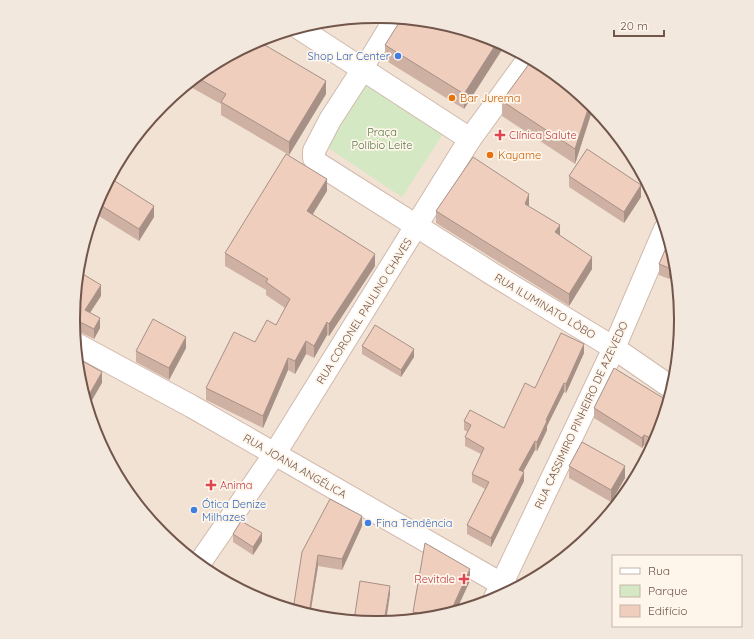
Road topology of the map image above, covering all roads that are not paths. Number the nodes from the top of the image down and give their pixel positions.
1 (391, 24) edge
2 (305, 32) edge
3 (525, 63) edge
4 (364, 69) junction
5 (470, 139) junction
6 (417, 226) junction
7 (661, 237) edge
8 (82, 347) edge
9 (614, 348) junction
10 (666, 384) edge
11 (274, 454) junction
12 (202, 559) edge
13 (504, 587) edge
14 (499, 589) edge

1 - 4 street
2 - 4 street
3 - 5 street, RUA CORONEL PAULINO CHAVES
4 - 5 street
4 - 6 street
5 - 6 street, RUA CORONEL PAULINO CHAVES
6 - 9 street, RUA ILUMINATO LÔBO
6 - 11 street, RUA CORONEL PAULINO CHAVES
7 - 9 street, RUA CASSIMIRO PINHEIRO DE AZEVEDO
8 - 11 street, RUA JOANA ANGÉLICA
9 - 10 street, RUA ILUMINATO LÔBO
9 - 13 street, RUA CASSIMIRO PINHEIRO DE AZEVEDO
11 - 12 street, RUA CORONEL PAULINO CHAVES
11 - 14 street, RUA JOANA ANGÉLICA

